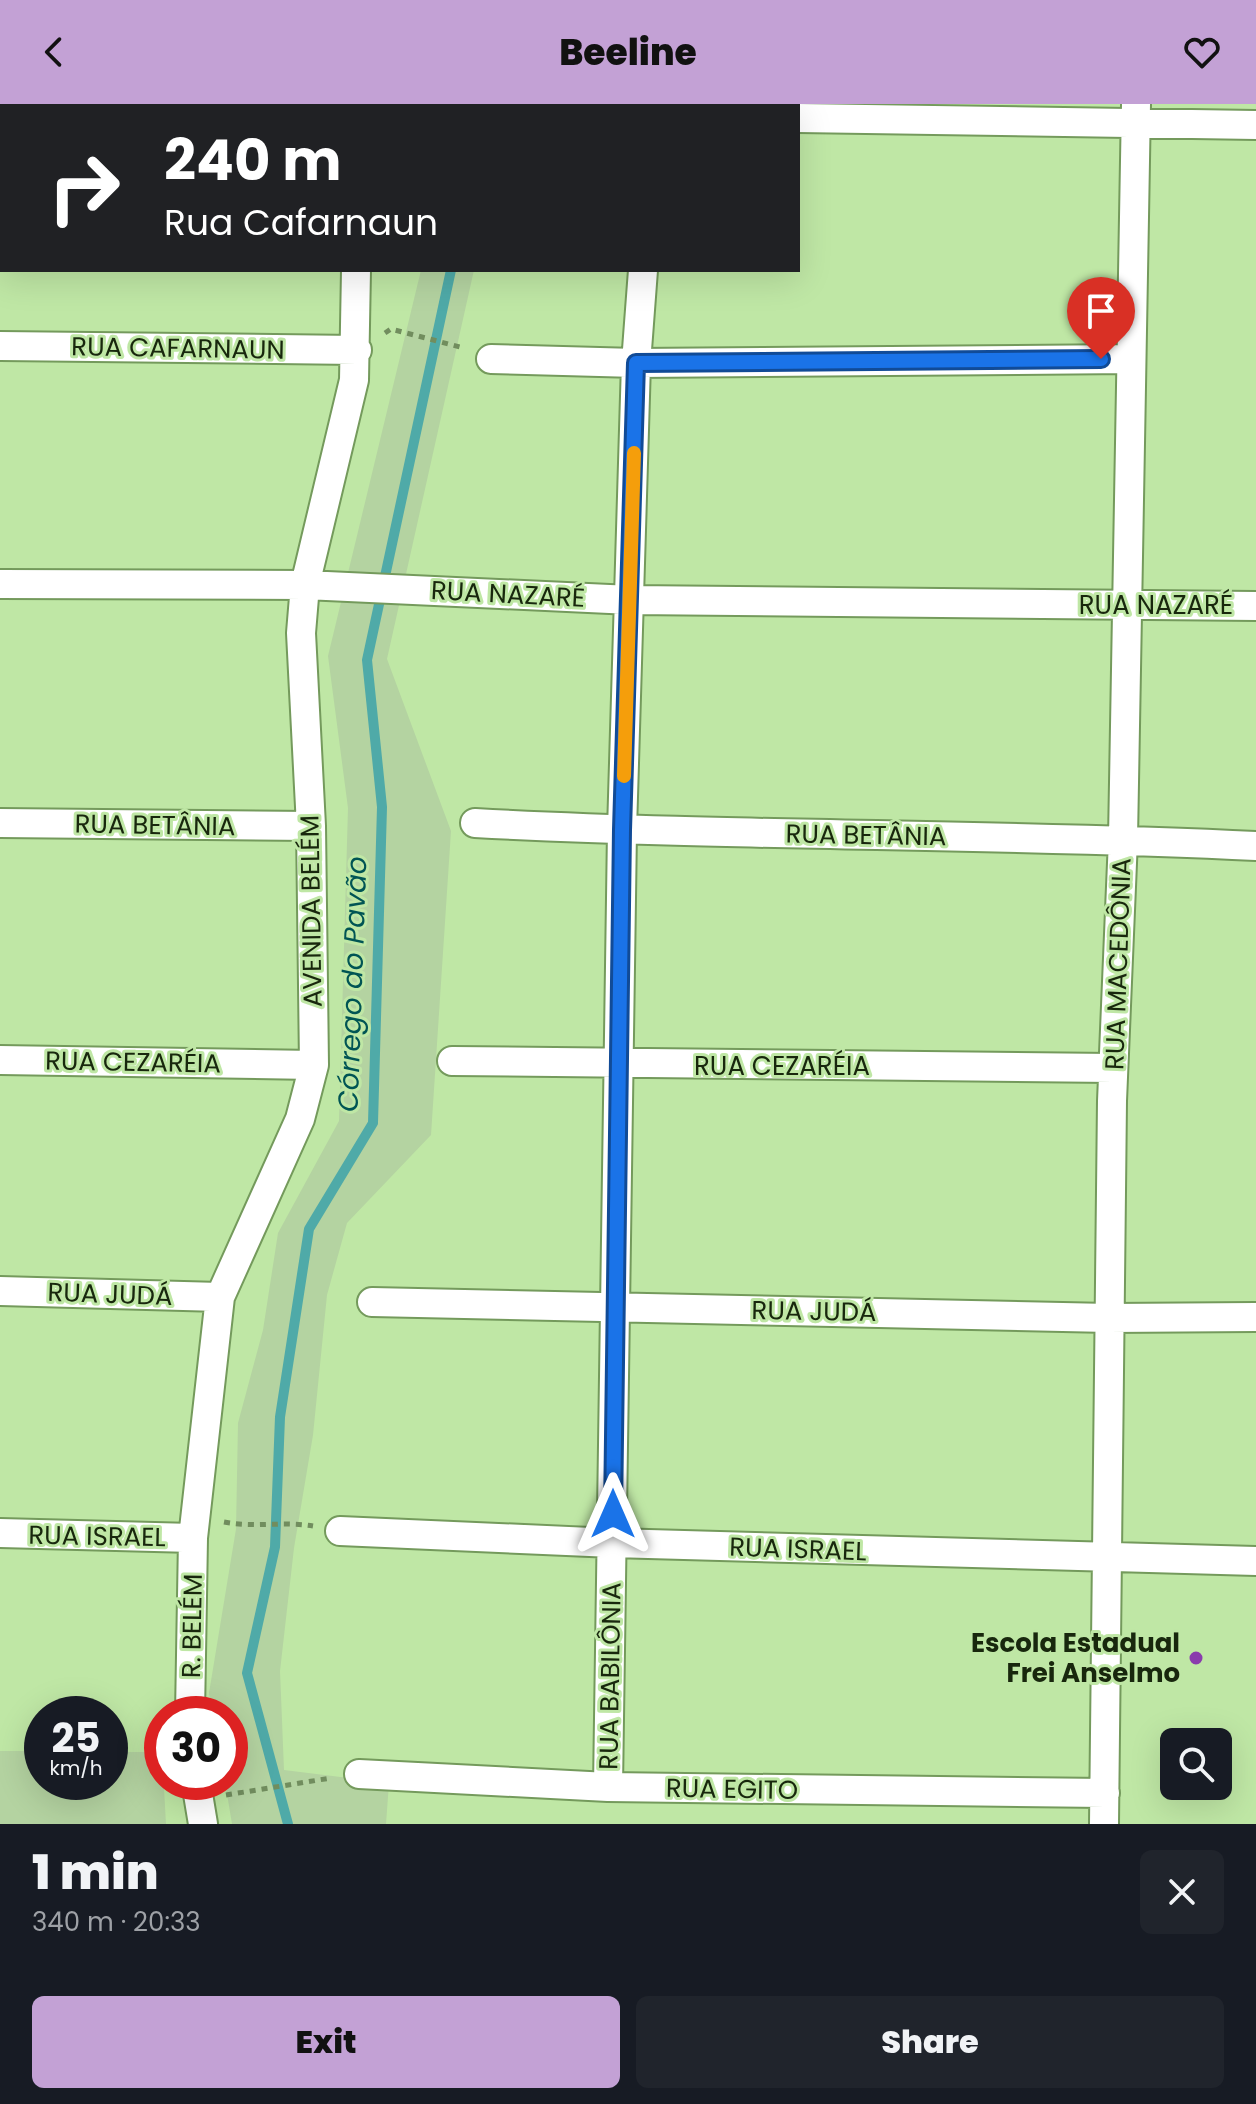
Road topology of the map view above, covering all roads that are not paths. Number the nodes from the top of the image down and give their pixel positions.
1 (1136, 114) edge
2 (800, 118) edge
3 (1256, 125) edge
4 (356, 272) edge
5 (643, 272) edge
6 (0, 346) edge
7 (357, 350) junction
8 (491, 359) dead end
9 (1131, 359) junction
10 (636, 363) junction
11 (0, 584) edge
12 (312, 586) junction
13 (631, 600) junction
14 (1125, 606) junction
15 (1256, 606) edge
16 (0, 823) edge
17 (475, 823) dead end
18 (311, 826) junction
19 (622, 830) junction
20 (1123, 839) junction
21 (1256, 846) edge
22 (0, 1060) edge
23 (452, 1061) dead end
24 (314, 1065) junction
25 (619, 1065) junction
26 (1113, 1068) junction
27 (0, 1291) edge
28 (220, 1297) junction
29 (372, 1302) dead end
30 (614, 1307) junction
31 (1256, 1317) edge
32 (1109, 1318) junction
33 (340, 1531) dead end
34 (1, 1534) edge
35 (193, 1538) junction
36 (613, 1543) junction
37 (1106, 1559) junction
38 (1256, 1561) edge
39 (190, 1696) edge
40 (359, 1774) road end
41 (608, 1787) junction
42 (1105, 1793) junction
43 (206, 1800) edge
44 (203, 1824) edge
45 (1104, 1824) edge

1 - 2 street
1 - 3 street
1 - 9 street, RUA MACEDÔNIA
4 - 7 street, AVENIDA BELÉM
5 - 10 street, RUA BABILÔNIA
6 - 7 street, RUA CAFARNAUN
7 - 12 street, AVENIDA BELÉM
8 - 10 street
9 - 10 street
9 - 14 street, RUA MACEDÔNIA
10 - 13 street, RUA BABILÔNIA
11 - 12 street, RUA NAZARÉ
12 - 13 street, RUA NAZARÉ
12 - 18 street, AVENIDA BELÉM
13 - 14 street, RUA NAZARÉ
13 - 19 street, RUA BABILÔNIA
14 - 15 street, RUA NAZARÉ
14 - 20 street, RUA MACEDÔNIA
16 - 18 street, RUA BETÂNIA
17 - 19 street, RUA BETÂNIA
18 - 24 street, AVENIDA BELÉM
19 - 20 street, RUA BETÂNIA
19 - 25 street, RUA BABILÔNIA
20 - 21 street, RUA BETÂNIA
20 - 26 street, RUA MACEDÔNIA
22 - 24 street, RUA CEZARÉIA
23 - 25 street, RUA CEZARÉIA
24 - 28 street, AVENIDA BELÉM
25 - 26 street, RUA CEZARÉIA
25 - 30 street, RUA BABILÔNIA
26 - 32 street, RUA MACEDÔNIA
27 - 28 street, RUA JUDÁ
28 - 35 street, AVENIDA BELÉM
29 - 30 street, RUA JUDÁ
30 - 32 street, RUA JUDÁ
30 - 36 street, RUA BABILÔNIA
31 - 32 street, RUA JUDÁ
32 - 37 street, RUA MACEDÔNIA
33 - 36 street, RUA ISRAEL
34 - 35 street, RUA ISRAEL
35 - 39 street, R. BELÉM
36 - 37 street, RUA ISRAEL
36 - 41 street, RUA BABILÔNIA
37 - 38 street, RUA ISRAEL
37 - 42 street, RUA MACEDÔNIA
40 - 41 street, RUA EGITO
41 - 42 street, RUA EGITO
42 - 45 street, RUA MACEDÔNIA
43 - 44 street

